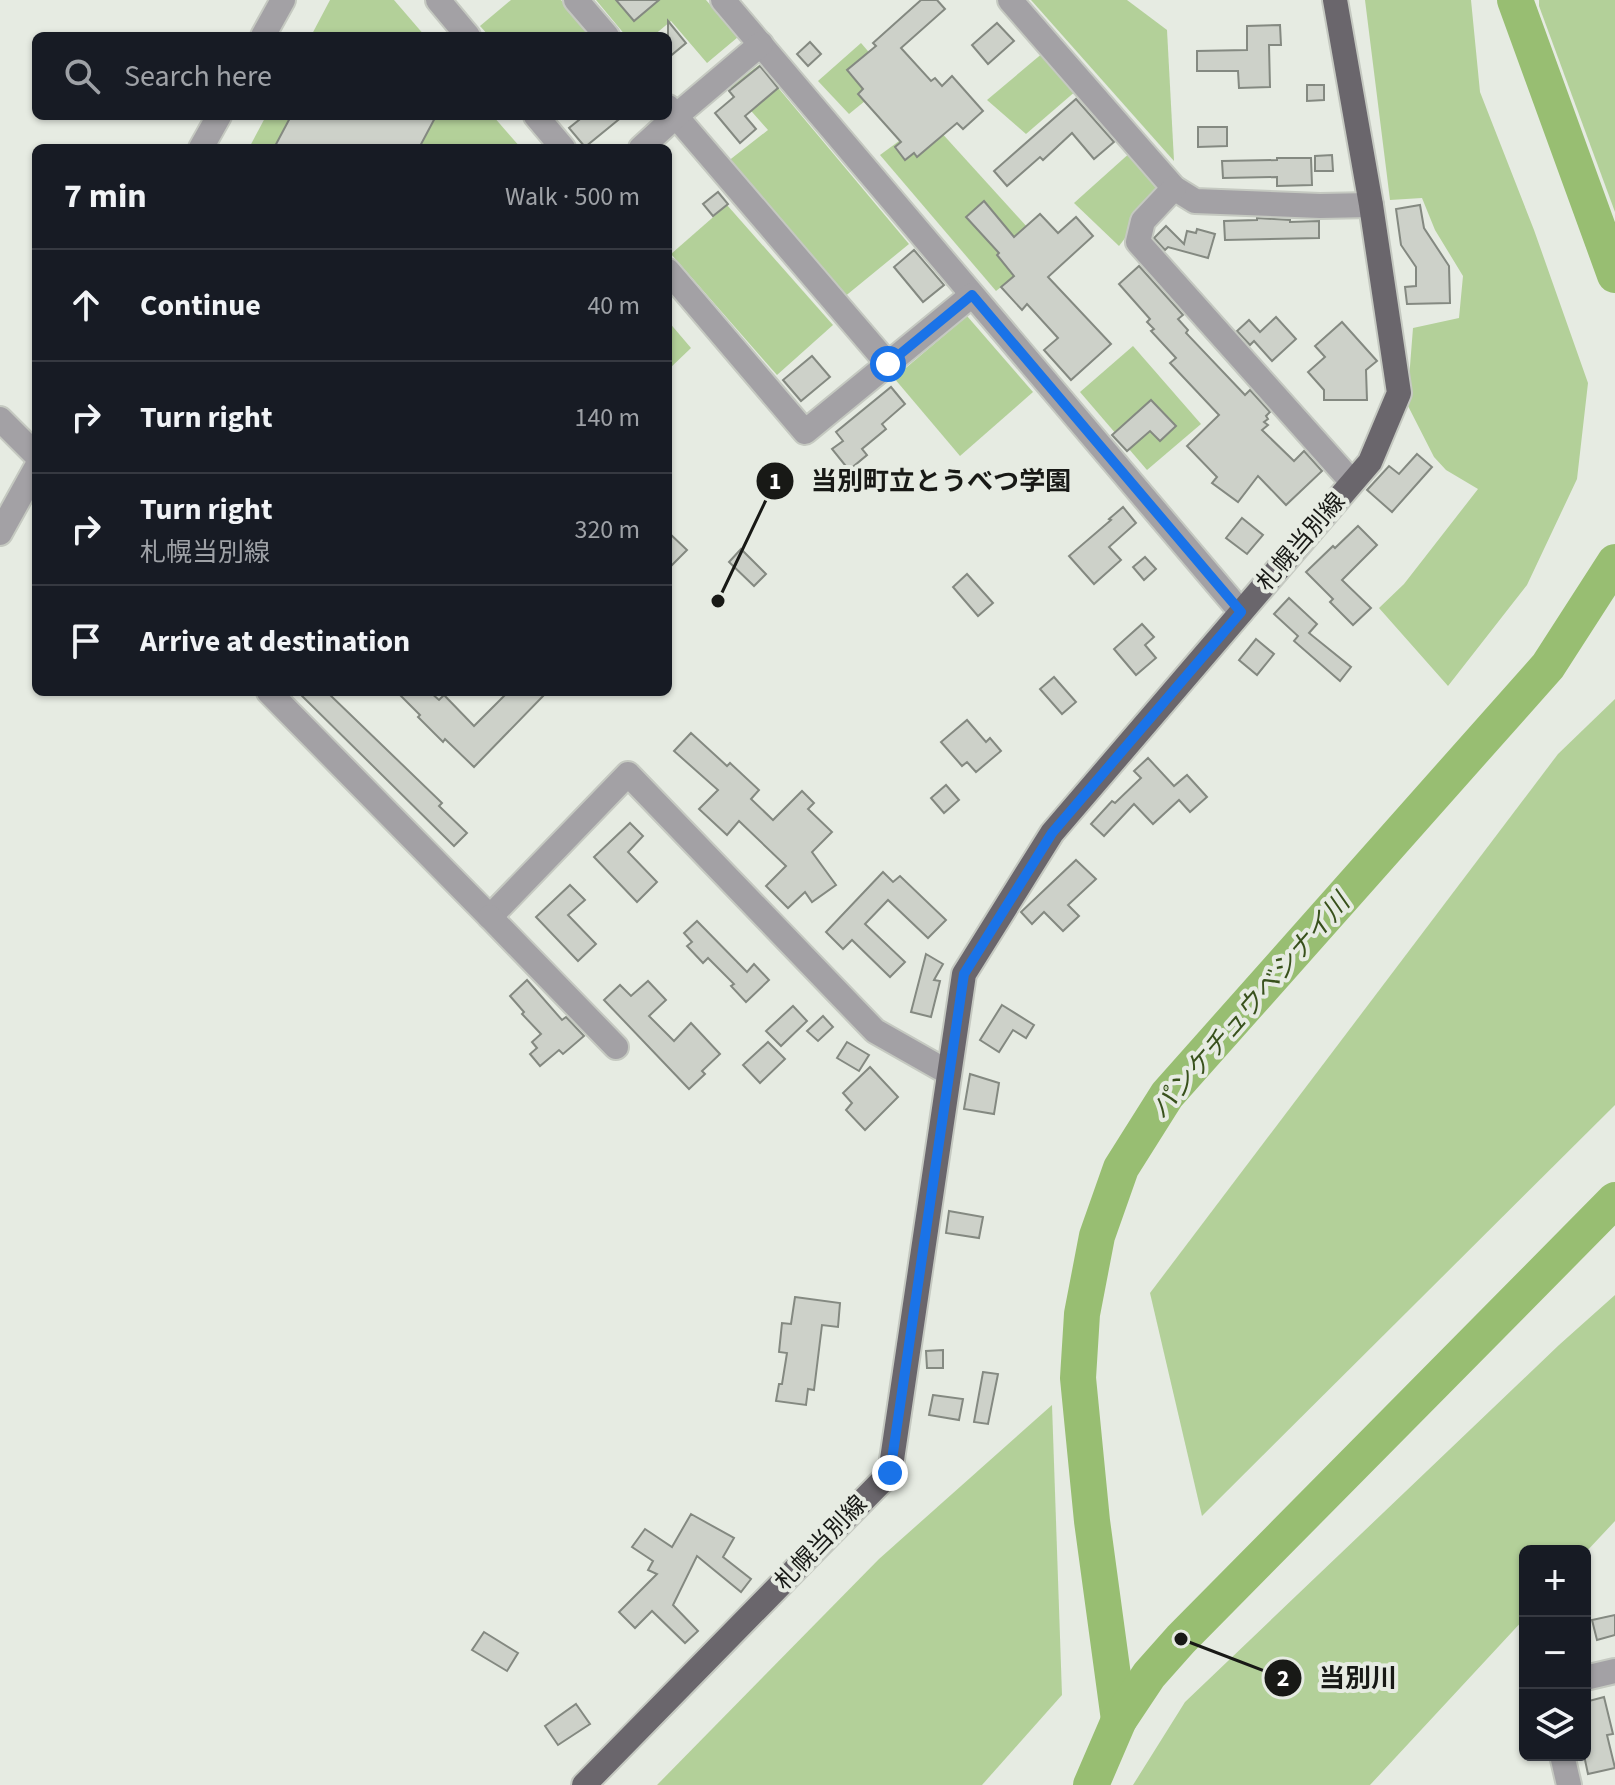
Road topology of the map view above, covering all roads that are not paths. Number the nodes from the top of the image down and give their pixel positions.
1 (283, 0) edge
2 (438, 0) edge
3 (576, 0) edge
4 (723, 0) edge
5 (1010, 0) edge
6 (1335, 0) edge
7 (265, 32) edge
8 (465, 32) edge
9 (604, 32) edge
10 (761, 44) junction
11 (672, 112) edge
12 (217, 120) edge
13 (539, 120) edge
14 (665, 120) edge
15 (203, 144) edge
16 (560, 144) edge
17 (644, 144) edge
18 (1174, 188) junction
19 (1371, 205) junction
20 (672, 276) edge
21 (972, 295) junction
22 (888, 364) junction
23 (0, 419) edge
24 (32, 452) edge
25 (32, 465) edge
26 (1352, 482) junction
27 (0, 533) edge
28 (1241, 612) junction
29 (273, 696) edge
30 (490, 917) junction
31 (616, 1047) dead end
32 (949, 1073) junction
33 (1615, 1671) edge
34 (1591, 1677) edge
35 (1563, 1761) edge
36 (584, 1785) edge
37 (1569, 1785) edge

1 - 7 street
2 - 8 street
3 - 9 street
4 - 10 street
5 - 18 street
6 - 19 main road, 札幌当別線
10 - 11 street
10 - 21 street
11 - 22 street
12 - 15 street
13 - 16 street
14 - 17 street
18 - 19 street
18 - 26 street
19 - 26 main road, 札幌当別線
20 - 22 street
21 - 22 street
21 - 28 street
23 - 24 street
25 - 27 street
26 - 28 main road, 札幌当別線
28 - 32 main road, 札幌当別線
29 - 30 street
30 - 31 street
30 - 32 street
32 - 36 main road, 札幌当別線
33 - 34 street
35 - 37 street

